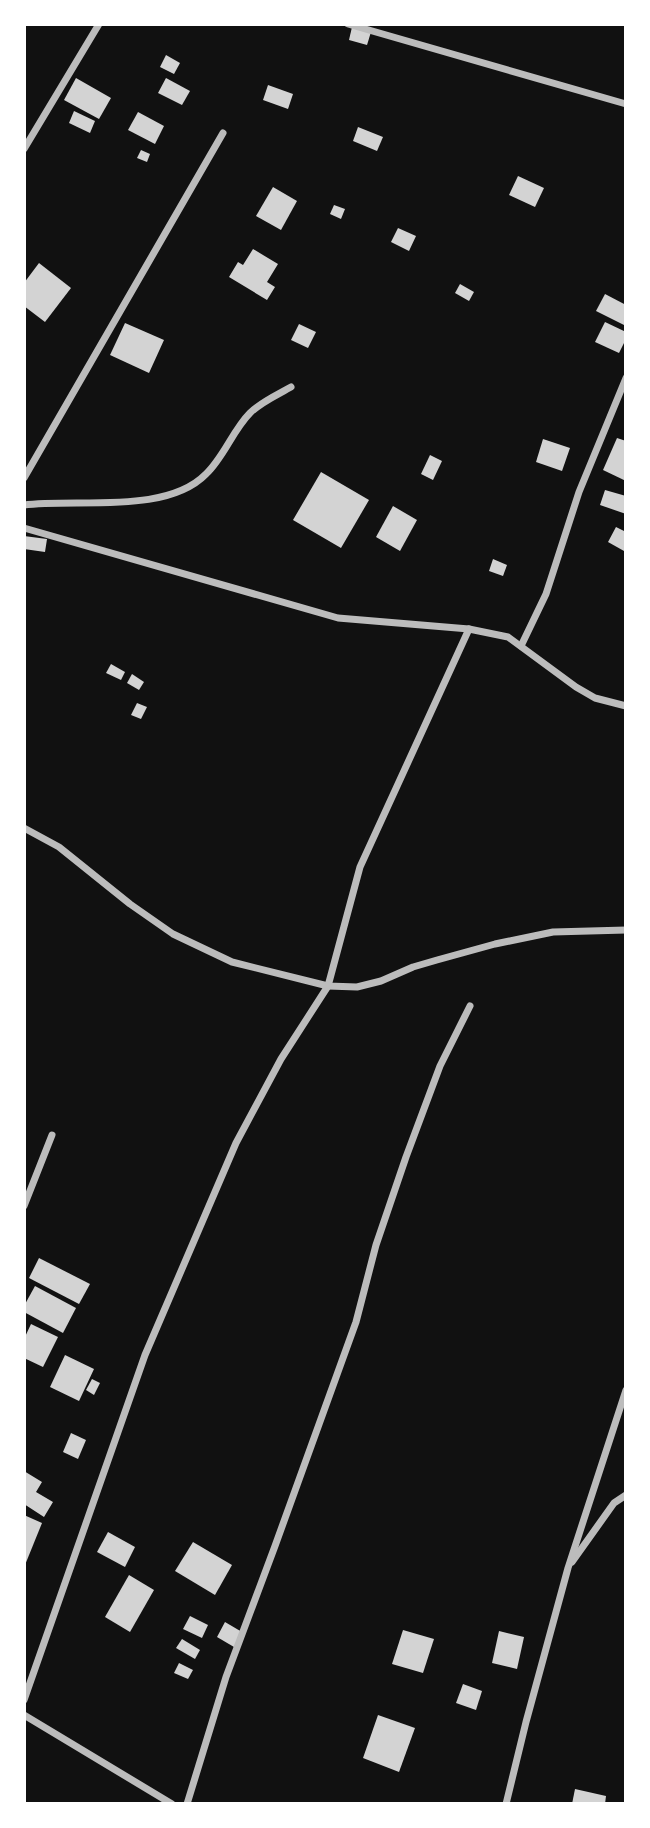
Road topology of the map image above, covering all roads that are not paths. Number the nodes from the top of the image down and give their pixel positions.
1 (99, 24) edge
2 (348, 24) edge
3 (625, 104) edge
4 (223, 134) dead end
5 (24, 149) edge
6 (625, 378) edge
7 (291, 387) dead end
8 (24, 478) edge
9 (24, 505) edge
10 (24, 528) edge
11 (469, 629) junction
12 (521, 646) junction
13 (625, 706) edge
14 (24, 828) edge
15 (625, 930) edge
16 (328, 986) junction
17 (470, 1006) dead end
18 (52, 1135) dead end
19 (24, 1206) edge
20 (625, 1390) edge
21 (625, 1495) edge
22 (568, 1568) junction
23 (24, 1700) edge
24 (24, 1715) edge
25 (172, 1804) edge
26 (187, 1804) edge
27 (506, 1804) edge

1 - 5 street
2 - 3 street
4 - 8 street
6 - 12 street
7 - 9 street
10 - 11 street
11 - 12 street
11 - 16 street
12 - 13 street
14 - 16 street
15 - 16 street
16 - 23 street
17 - 26 street
18 - 19 street
20 - 22 street
21 - 22 street
22 - 27 street
24 - 25 street

